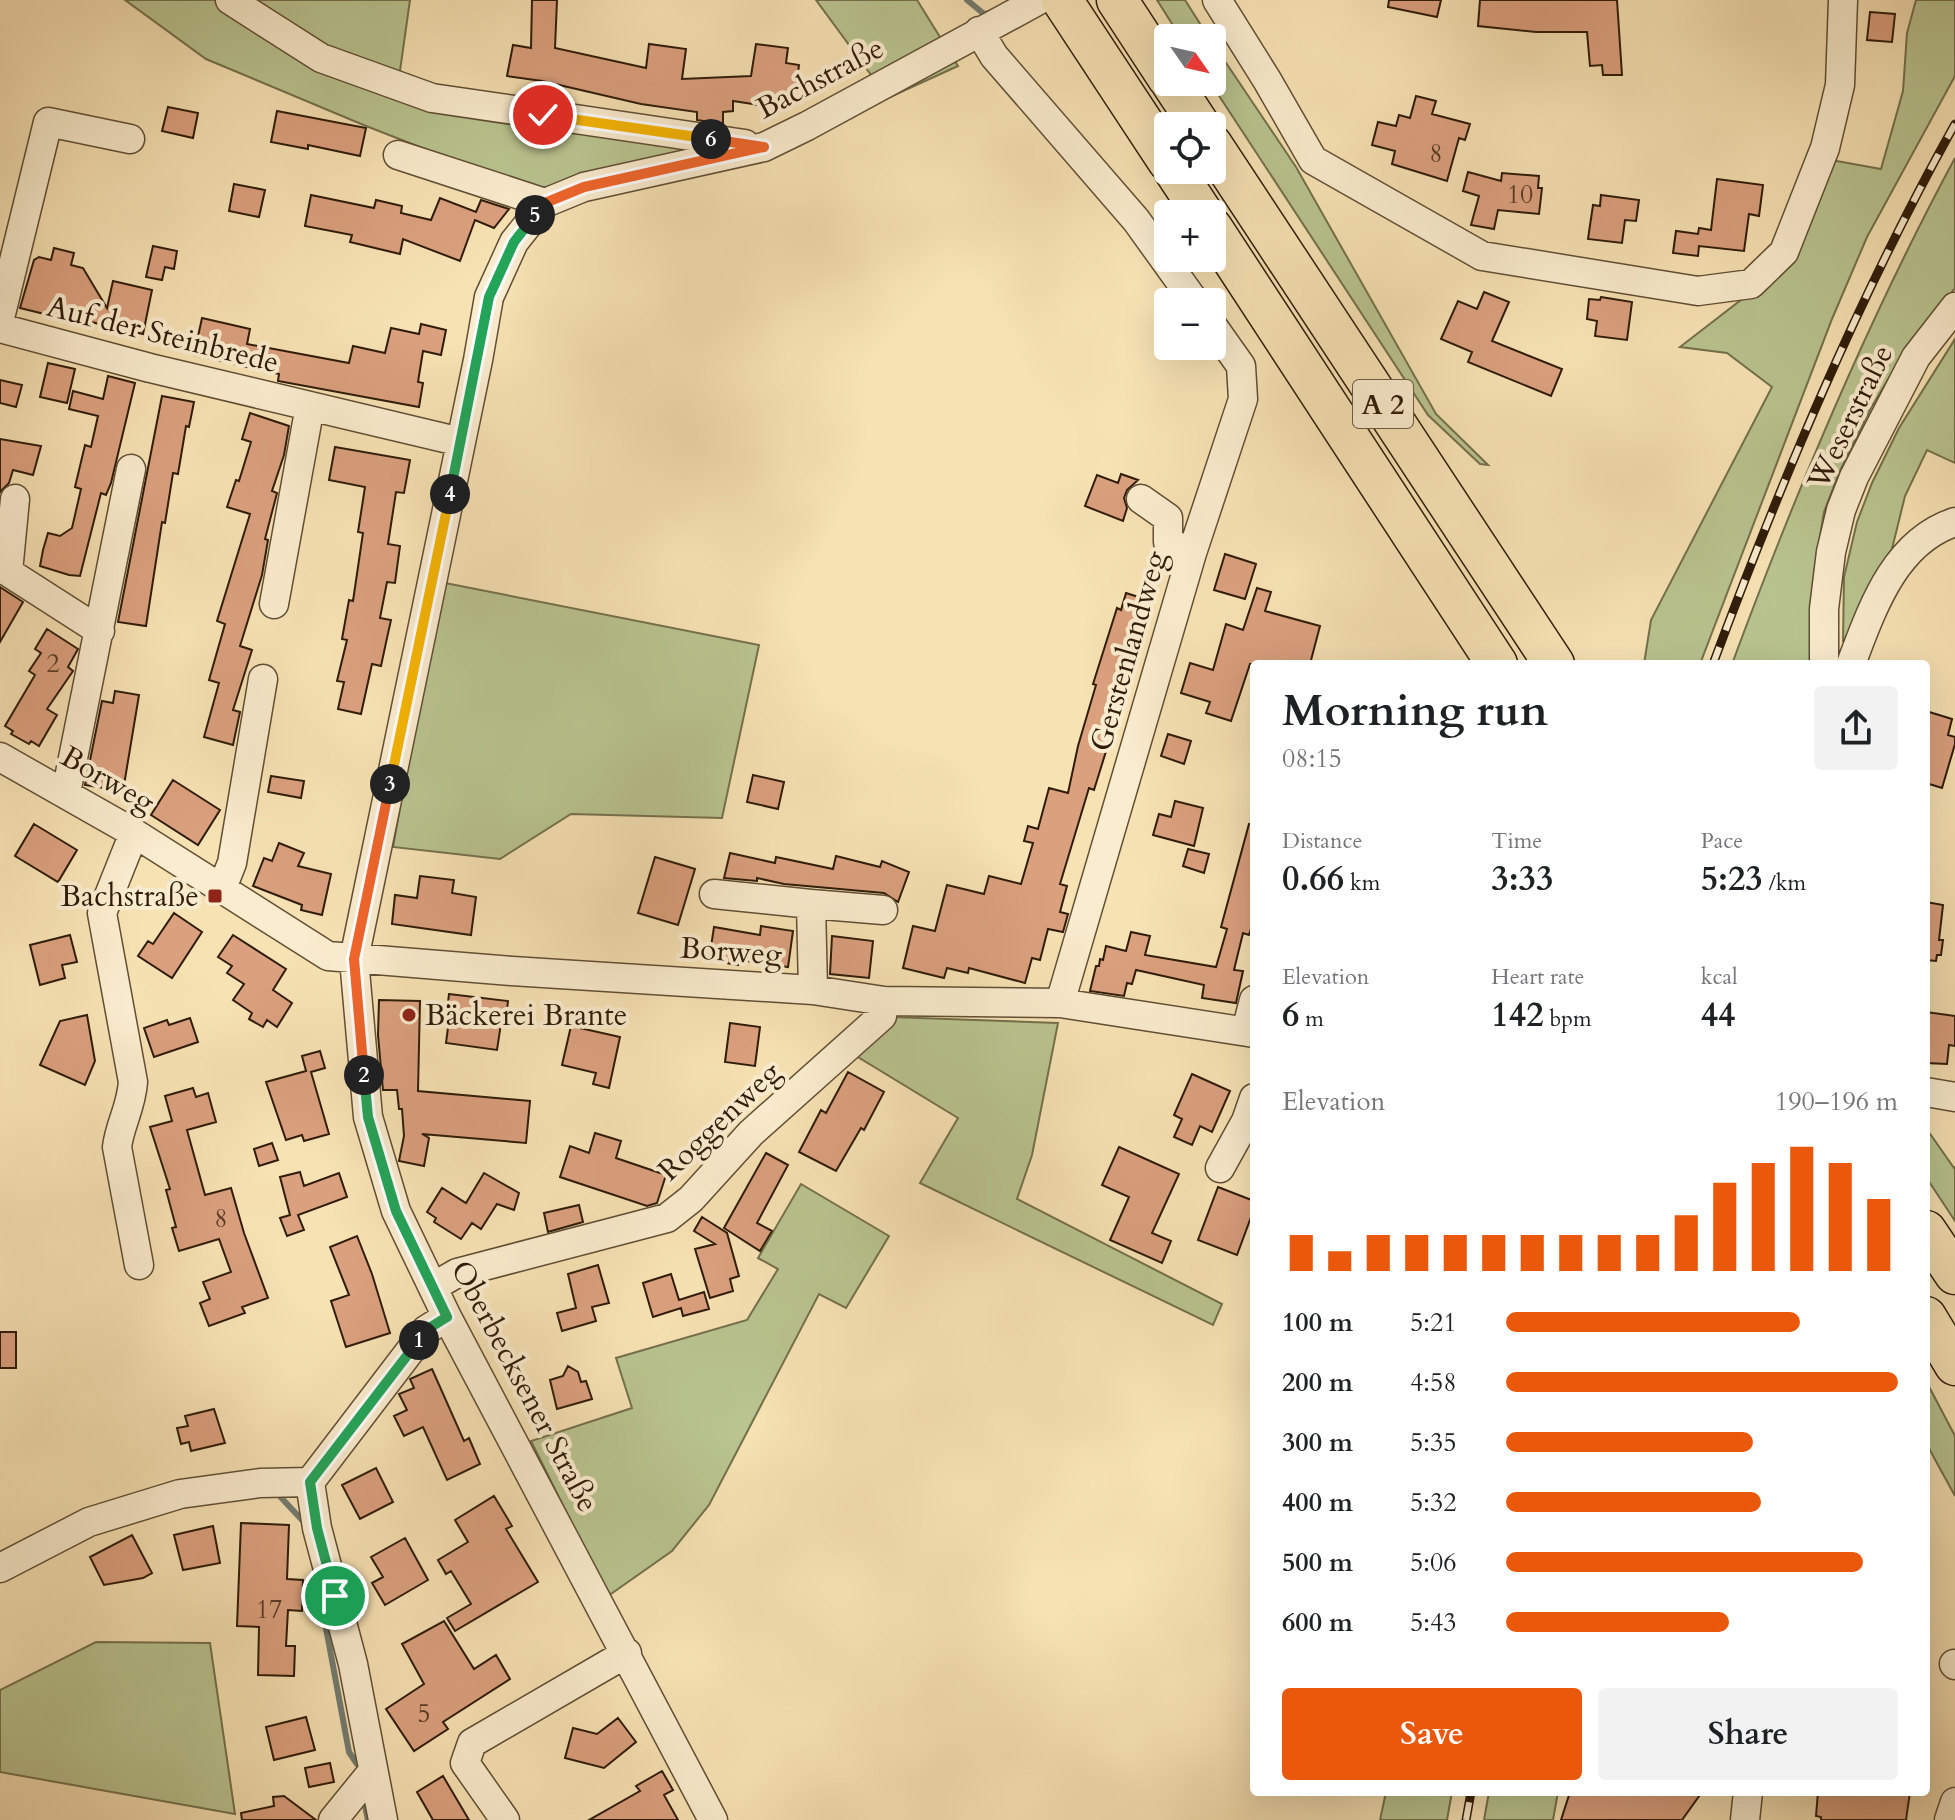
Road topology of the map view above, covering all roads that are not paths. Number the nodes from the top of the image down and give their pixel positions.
1 (230, 0) edge
2 (1039, 0) edge
3 (1062, 0) edge
4 (1217, 0) edge
5 (1843, 0) edge
6 (1121, 7) edge
7 (979, 31) junction
8 (1154, 57) edge
9 (130, 139) dead end
10 (1154, 140) edge
11 (764, 147) junction
12 (398, 155) dead end
13 (1226, 166) edge
14 (545, 203) junction
15 (1226, 249) edge
16 (1185, 288) edge
17 (1955, 307) edge
18 (0, 318) edge
19 (0, 328) edge
20 (1226, 345) edge
21 (310, 406) junction
22 (461, 442) junction
23 (131, 469) dead end
24 (15, 499) dead end
25 (1141, 499) dead end
26 (1955, 522) edge
27 (1192, 553) junction
28 (274, 604) dead end
29 (100, 631) junction
30 (1494, 660) edge
31 (1551, 660) edge
32 (1824, 660) edge
33 (1853, 660) edge
34 (263, 679) dead end
35 (0, 757) edge
36 (66, 793) junction
37 (134, 833) junction
38 (222, 888) junction
39 (714, 894) dead end
40 (811, 904) junction
41 (883, 910) dead end
42 (354, 959) junction
43 (813, 990) junction
44 (884, 1001) junction
45 (1060, 1003) junction
46 (1250, 1032) edge
47 (1930, 1093) edge
48 (1955, 1097) edge
49 (1250, 1110) edge
50 (1220, 1168) dead end
51 (1930, 1237) edge
52 (139, 1265) dead end
53 (1955, 1274) edge
54 (433, 1287) junction
55 (447, 1317) junction
56 (1930, 1324) edge
57 (1955, 1365) edge
58 (310, 1482) junction
59 (0, 1568) edge
60 (627, 1653) junction
61 (372, 1772) junction
62 (1748, 1796) edge
63 (1955, 1802) edge
64 (333, 1820) edge
65 (383, 1820) edge
66 (505, 1820) edge
67 (713, 1820) edge
68 (1745, 1820) edge
69 (1949, 1820) edge

1 - 11 street
2 - 7 street, Bachstraße
3 - 10 highway
4 - 5 street
6 - 8 highway
7 - 11 street, Bachstraße
7 - 16 street
9 - 18 street, Auf der Steinbrede
11 - 14 street, Bachstraße
12 - 14 street
13 - 31 highway, A 2
14 - 22 street, Bachstraße
15 - 30 highway, A 2
17 - 32 street, Weserstraße
19 - 21 street, Auf der Steinbrede
20 - 27 street, Gerstenlandweg
21 - 22 street, Auf der Steinbrede
21 - 28 street, Auf der Steinbrede
22 - 42 street, Bachstraße
23 - 29 street
24 - 29 street
25 - 27 street
26 - 33 street
27 - 45 street, Gerstenlandweg
29 - 36 street
34 - 38 street
35 - 36 street, Borweg
36 - 37 street, Borweg
37 - 38 street, Borweg
37 - 52 street
38 - 42 street, Borweg
39 - 40 street
40 - 41 street
40 - 43 street
42 - 43 street, Borweg
42 - 54 street, Oberbecksener Straße
43 - 44 street, Borweg
44 - 45 street, Borweg
44 - 54 street, Roggenweg
45 - 46 street, Borweg
47 - 48 street
49 - 50 street
51 - 53 highway
54 - 55 street, Oberbecksener Straße
55 - 58 street
55 - 60 street, Oberbecksener Straße
56 - 57 highway
58 - 59 street
58 - 61 street
60 - 66 street
60 - 67 street, Oberbecksener Straße
61 - 64 street
61 - 65 street
62 - 68 street
63 - 69 street

